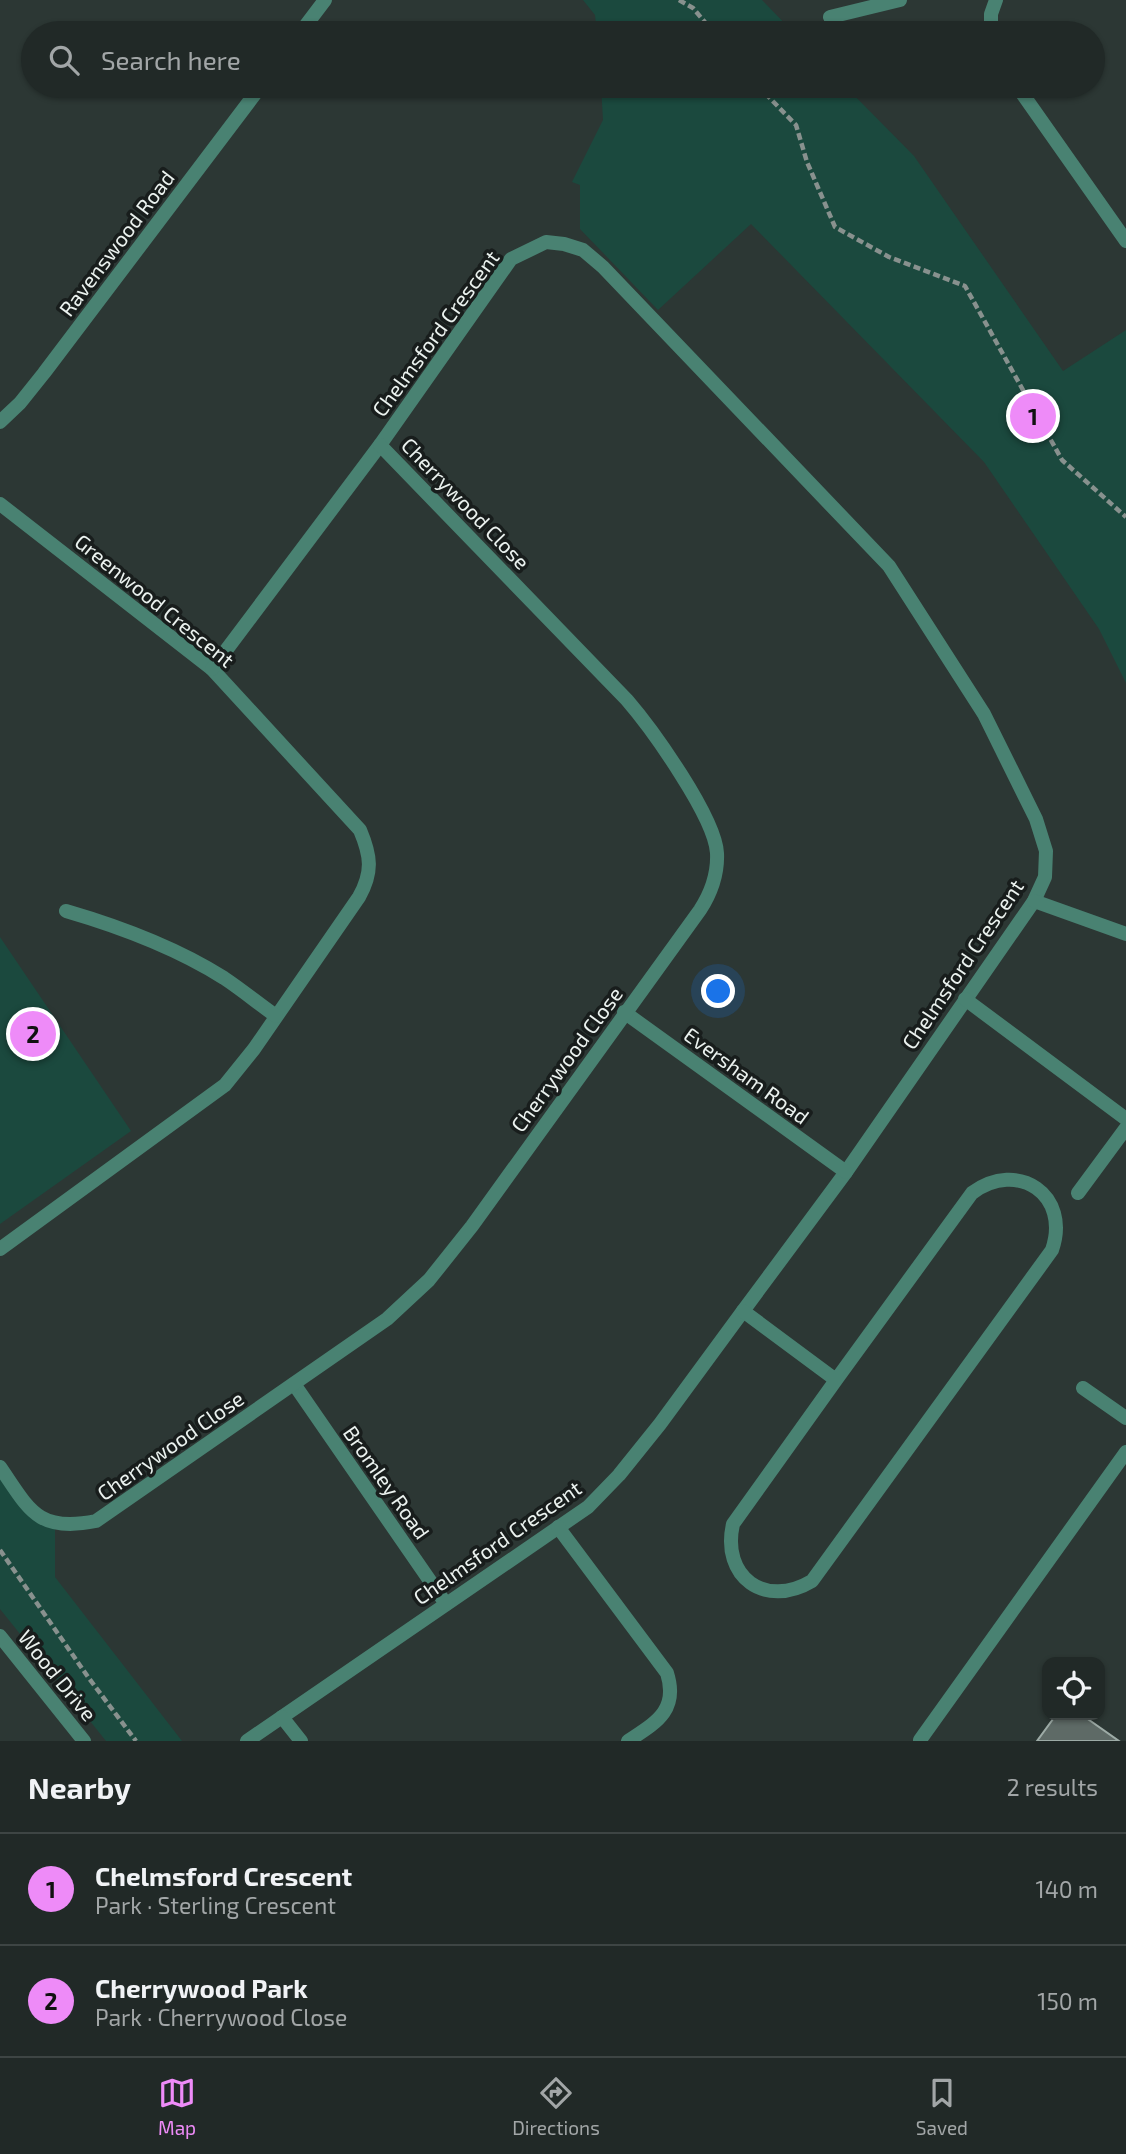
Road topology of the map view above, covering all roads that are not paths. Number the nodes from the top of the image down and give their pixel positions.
1 (325, 0) edge
2 (900, 0) edge
3 (996, 0) edge
4 (830, 17) dead end
5 (309, 21) edge
6 (991, 21) edge
7 (252, 98) edge
8 (1025, 98) edge
9 (1126, 241) edge
10 (0, 422) edge
11 (380, 445) junction
12 (0, 504) edge
13 (212, 669) junction
14 (1034, 901) junction
15 (65, 911) dead end
16 (1126, 934) edge
17 (964, 999) junction
18 (624, 1012) junction
19 (276, 1016) junction
20 (1126, 1119) edge
21 (1126, 1128) edge
22 (846, 1172) junction
23 (1079, 1193) dead end
24 (0, 1249) edge
25 (743, 1311) junction
26 (836, 1380) junction
27 (294, 1384) junction
28 (1083, 1388) dead end
29 (1126, 1418) edge
30 (1126, 1452) edge
31 (0, 1466) edge
32 (558, 1527) junction
33 (446, 1604) junction
34 (0, 1636) edge
35 (282, 1717) junction
36 (920, 1740) edge
37 (84, 1741) edge
38 (247, 1741) edge
39 (301, 1741) edge
40 (628, 1741) edge

1 - 5 street
2 - 4 street
3 - 6 street
7 - 10 street, Ravenswood Road
8 - 9 street
11 - 13 street, Chelmsford Crescent
11 - 14 street, Chelmsford Crescent
11 - 18 street, Cherrywood Close
12 - 13 street, Greenwood Crescent
13 - 19 street, Greenwood Crescent
14 - 16 street
14 - 17 street, Chelmsford Crescent
15 - 19 street
17 - 20 street
17 - 22 street, Chelmsford Crescent
18 - 22 street, Eversham Road
18 - 27 street, Cherrywood Close
19 - 24 street
21 - 23 street
22 - 25 street, Chelmsford Crescent
25 - 26 street
25 - 32 street, Chelmsford Crescent
26 - 26 street
27 - 31 street, Cherrywood Close
27 - 33 street, Bromley Road
28 - 29 street
30 - 36 street
32 - 33 street, Chelmsford Crescent
32 - 40 street
33 - 35 street, Chelmsford Crescent
34 - 37 street, Wood Drive
35 - 38 street, Chelmsford Crescent
35 - 39 street

